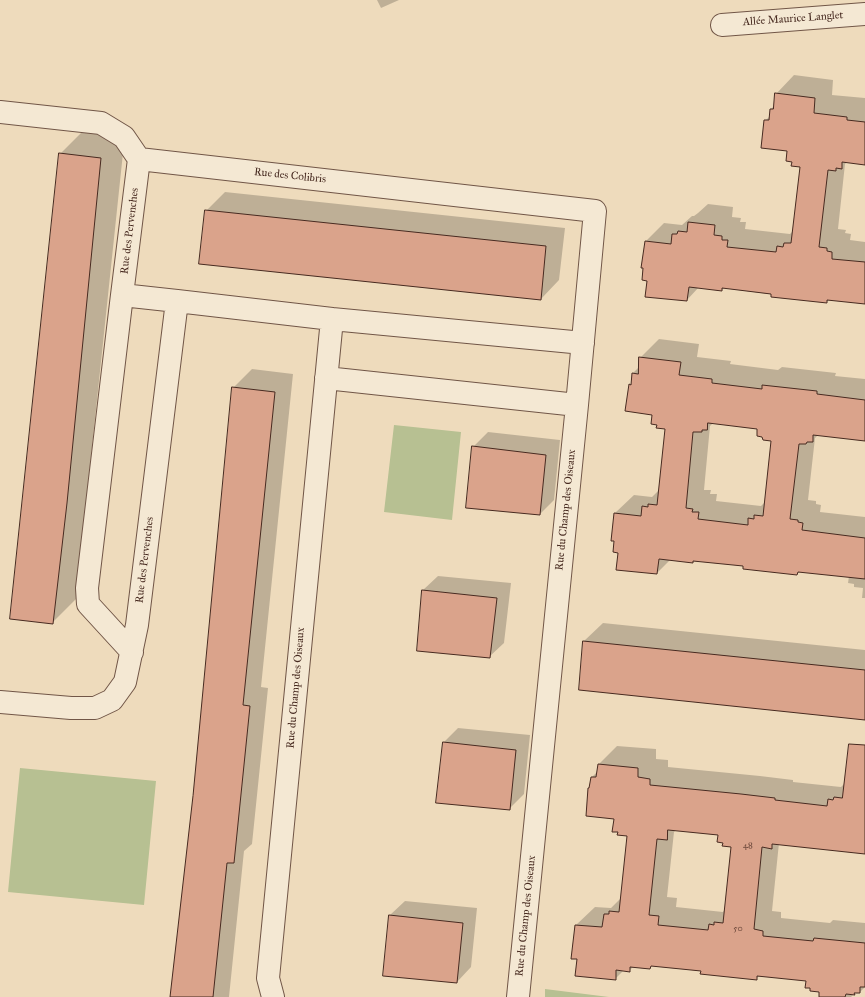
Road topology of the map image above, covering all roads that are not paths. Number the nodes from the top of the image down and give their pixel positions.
1 (865, 14) edge
2 (722, 25) dead end
3 (0, 112) edge
4 (139, 159) junction
5 (595, 211) joint
6 (122, 296) junction
7 (177, 301) junction
8 (332, 319) junction
9 (583, 343) junction
10 (326, 378) junction
11 (577, 405) junction
12 (132, 652) junction
13 (0, 702) edge
14 (273, 997) edge
15 (518, 997) edge

1 - 2 lane, Allée Maurice Langlet
3 - 4 lane
4 - 5 lane, Rue des Colibris
4 - 6 lane, Rue des Pervenches
5 - 9 lane, Rue du Champ des Oiseaux
6 - 7 lane
6 - 12 lane, Rue des Pervenches
7 - 8 lane
7 - 12 lane, Rue des Pervenches
8 - 9 lane
8 - 10 lane, Rue du Champ des Oiseaux
9 - 11 lane, Rue du Champ des Oiseaux
10 - 11 lane
10 - 14 lane, Rue du Champ des Oiseaux
11 - 15 lane, Rue du Champ des Oiseaux
12 - 13 lane, Rue des Pervenches

